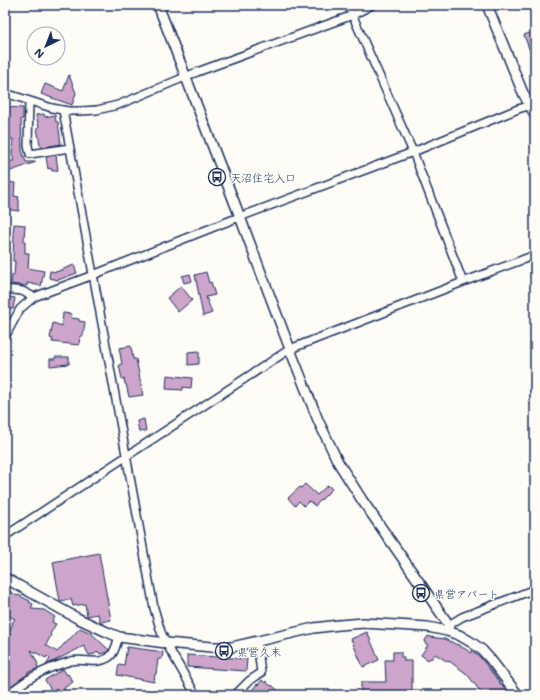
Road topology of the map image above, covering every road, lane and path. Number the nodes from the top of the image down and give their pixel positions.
1 (158, 5) edge
2 (348, 5) edge
3 (372, 5) edge
4 (487, 5) edge
5 (353, 15) junction
6 (186, 77) junction
7 (5, 93) edge
8 (29, 101) junction
9 (532, 105) edge
10 (63, 110) junction
11 (535, 115) edge
12 (70, 148) junction
13 (413, 152) junction
14 (240, 217) junction
15 (535, 255) edge
16 (93, 275) junction
17 (463, 282) junction
18 (5, 289) edge
19 (34, 297) junction
20 (5, 337) edge
21 (290, 349) junction
22 (126, 456) junction
23 (5, 536) edge
24 (5, 578) edge
25 (535, 589) edge
26 (448, 628) junction
27 (119, 637) junction
28 (257, 641) junction
29 (166, 643) junction
30 (6, 695) edge
31 (192, 695) edge
32 (234, 695) edge
33 (518, 695) edge

1 - 6 street
2 - 5 street
3 - 5 street
4 - 9 street
5 - 6 street
5 - 13 street
6 - 10 street
6 - 14 street
7 - 8 street
8 - 10 street
8 - 12 street
9 - 11 street
9 - 13 street
10 - 12 street
12 - 16 street
13 - 14 street
13 - 17 street
14 - 16 street
14 - 21 street
15 - 17 street
16 - 19 street
16 - 22 street
17 - 21 street
18 - 19 street
19 - 20 street
21 - 22 street
21 - 26 street
22 - 23 street
22 - 29 street
24 - 27 street
25 - 26 street
26 - 28 street
26 - 33 street
27 - 29 street
27 - 30 street
28 - 29 street
28 - 32 street
29 - 31 street

